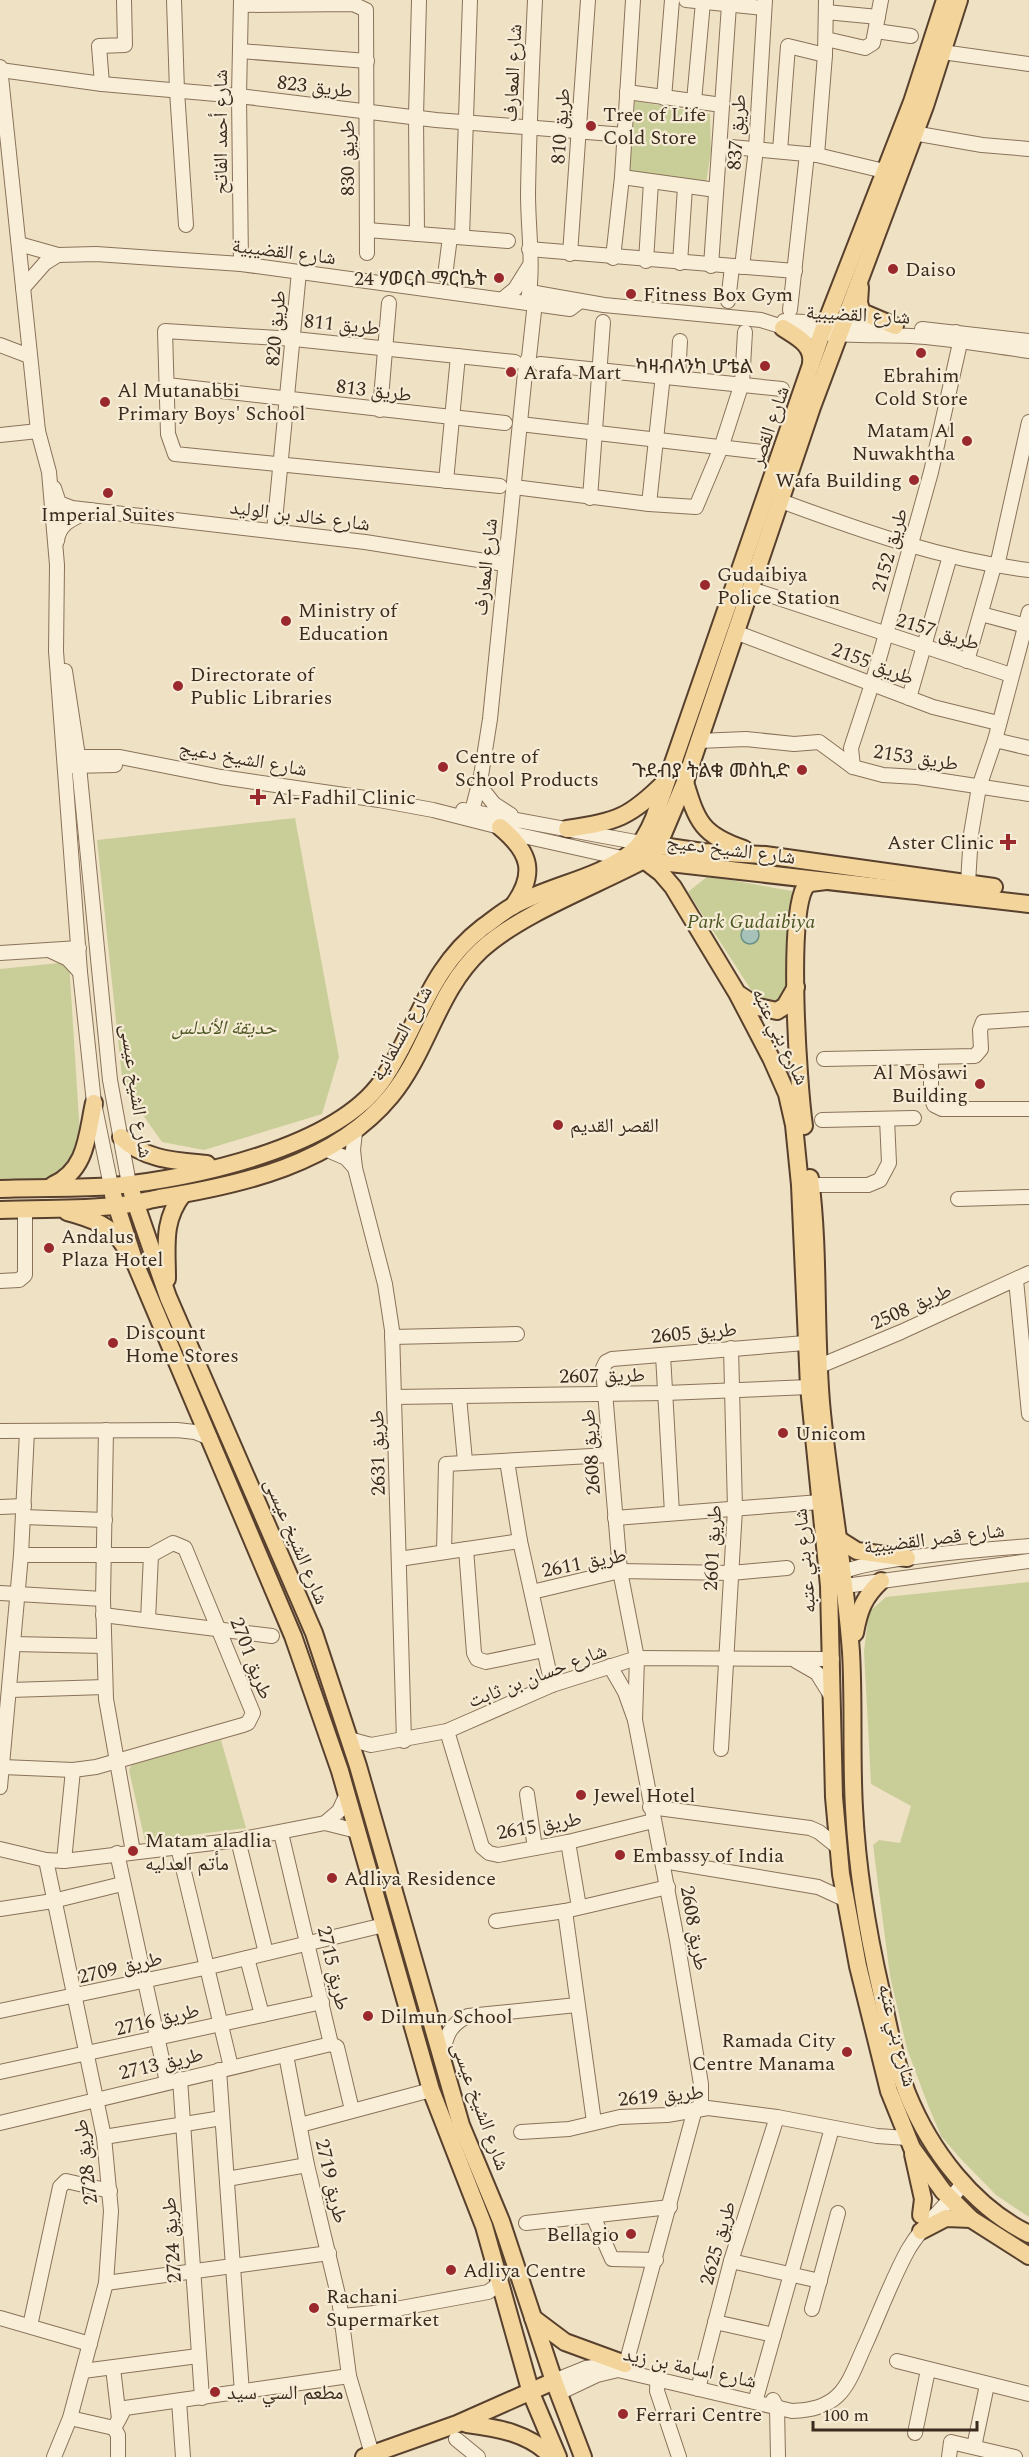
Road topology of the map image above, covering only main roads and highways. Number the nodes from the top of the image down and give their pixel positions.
1 (945, 0) edge
2 (959, 0) edge
3 (862, 272) junction
4 (895, 326) road end
5 (783, 328) road end
6 (832, 328) junction
7 (810, 370) junction
8 (677, 780) junction
9 (500, 827) road end
10 (567, 829) road end
11 (658, 846) junction
12 (642, 852) junction
13 (765, 855) junction
14 (622, 858) joint
15 (826, 882) junction
16 (1029, 893) edge
17 (1029, 904) edge
18 (513, 906) junction
19 (796, 987) junction
20 (737, 993) junction
21 (94, 1102) road end
22 (121, 1137) road end
23 (223, 1166) junction
24 (129, 1184) junction
25 (806, 1185) junction
26 (50, 1186) junction
27 (111, 1186) junction
28 (0, 1189) edge
29 (183, 1194) junction
30 (135, 1202) junction
31 (115, 1206) junction
32 (55, 1208) junction
33 (0, 1210) edge
34 (135, 1263) junction
35 (168, 1296) junction
36 (812, 1375) junction
37 (838, 1539) junction
38 (907, 1558) road end
39 (835, 1581) junction
40 (881, 1581) road end
41 (851, 1654) junction
42 (832, 1659) junction
43 (853, 1736) junction
44 (834, 1805) junction
45 (854, 1807) junction
46 (907, 2136) junction
47 (971, 2219) junction
48 (1029, 2234) edge
49 (1029, 2256) edge
50 (533, 2318) junction
51 (626, 2364) road end
52 (557, 2387) junction
53 (533, 2399) junction
54 (460, 2429) junction
55 (368, 2456) edge
56 (552, 2457) edge
57 (558, 2457) edge
58 (584, 2457) edge

1 - 6 main road, شارع القصر
2 - 3 main road, شارع القصر
3 - 4 main road
3 - 6 main road, شارع القصر
5 - 7 main road
6 - 7 main road, شارع القصر
6 - 8 main road, شارع القصر
7 - 8 main road, شارع القصر
8 - 10 main road
8 - 11 main road, شارع القصر
8 - 12 main road, شارع القصر
8 - 13 main road
9 - 18 main road
11 - 12 main road, شارع الشيخ دعيج
11 - 13 main road, شارع الشيخ دعيج
12 - 14 main road, شارع القصر
12 - 15 main road, شارع الشيخ دعيج
12 - 20 main road, شارع بني عتبه
12 - 29 main road, شارع السلمانية
13 - 16 main road, شارع الشيخ دعيج
14 - 18 main road, شارع السلمانية
15 - 17 main road, شارع الشيخ دعيج
15 - 19 main road, شارع بني عتبه
18 - 23 main road, شارع السلمانية
19 - 20 main road
19 - 25 main road, شارع بني عتبه
20 - 25 main road, شارع بني عتبه
21 - 26 main road
22 - 23 main road
23 - 24 main road, شارع السلمانية
24 - 27 main road, شارع السلمانية
24 - 30 main road, شارع الشيخ عيسى
25 - 36 main road, شارع بني عتبه
26 - 27 main road, شارع السلمانية
26 - 28 main road, شارع السلمانية
27 - 31 main road, شارع الشيخ عيسى
29 - 30 main road, شارع السلمانية
29 - 35 main road
30 - 31 main road, شارع السلمانية
30 - 35 main road, شارع الشيخ عيسى
31 - 32 main road, شارع السلمانية
31 - 34 main road, شارع الشيخ عيسى
32 - 33 main road, شارع السلمانية
32 - 34 main road
34 - 53 main road, شارع الشيخ عيسى
35 - 50 main road, شارع الشيخ عيسى
36 - 37 main road, شارع بني عتبه
36 - 39 main road, شارع بني عتبه
37 - 38 main road
37 - 39 main road, شارع بني عتبه
39 - 41 main road, شارع بني عتبه
39 - 42 main road, شارع بني عتبه
40 - 41 main road
41 - 43 main road, شارع بني عتبه
42 - 43 main road
42 - 44 main road, شارع بني عتبه
43 - 45 main road, شارع بني عتبه
44 - 45 main road
44 - 46 main road, شارع بني عتبه
45 - 48 main road, شارع بني عتبه
46 - 47 main road, شارع بني عتبه
46 - 47 main road
47 - 49 main road, شارع بني عتبه
50 - 51 main road
50 - 52 main road, شارع الشيخ عيسى
52 - 53 main road, شارع اسامة بن زيد
52 - 58 main road, شارع الشيخ عيسى
53 - 54 main road, شارع اسامة بن زيد
53 - 57 main road, شارع الشيخ عيسى
54 - 55 main road, شارع اسامة بن زيد
54 - 56 main road

